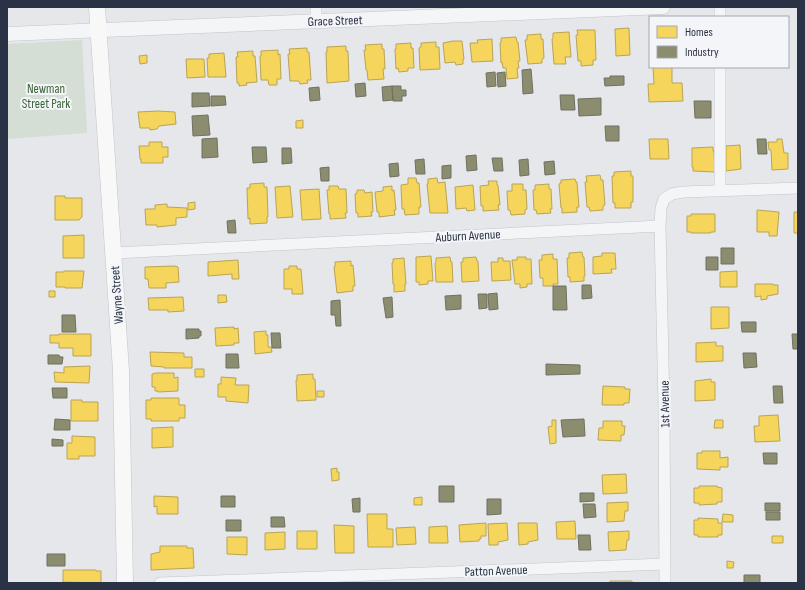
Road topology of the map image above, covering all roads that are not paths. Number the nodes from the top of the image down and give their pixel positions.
1 (97, 7) edge
2 (641, 7) edge
3 (663, 7) edge
4 (316, 14) edge
5 (98, 30) junction
6 (7, 34) edge
7 (720, 68) edge
8 (798, 188) edge
9 (720, 191) junction
10 (660, 226) junction
11 (114, 253) junction
12 (665, 564) junction
13 (125, 583) edge
14 (160, 583) edge
15 (665, 583) edge

1 - 5 main road, Wayne Street
2 - 3 street, Grace Street
2 - 4 street, Grace Street
4 - 5 street, Grace Street
5 - 6 street, Grace Street
5 - 11 main road, Wayne Street
7 - 9 street
8 - 9 street
9 - 10 street
10 - 11 street, Auburn Avenue
10 - 12 street, 1st Avenue
11 - 13 main road, Wayne Street
12 - 14 street, Patton Avenue
12 - 15 street, 1st Avenue

